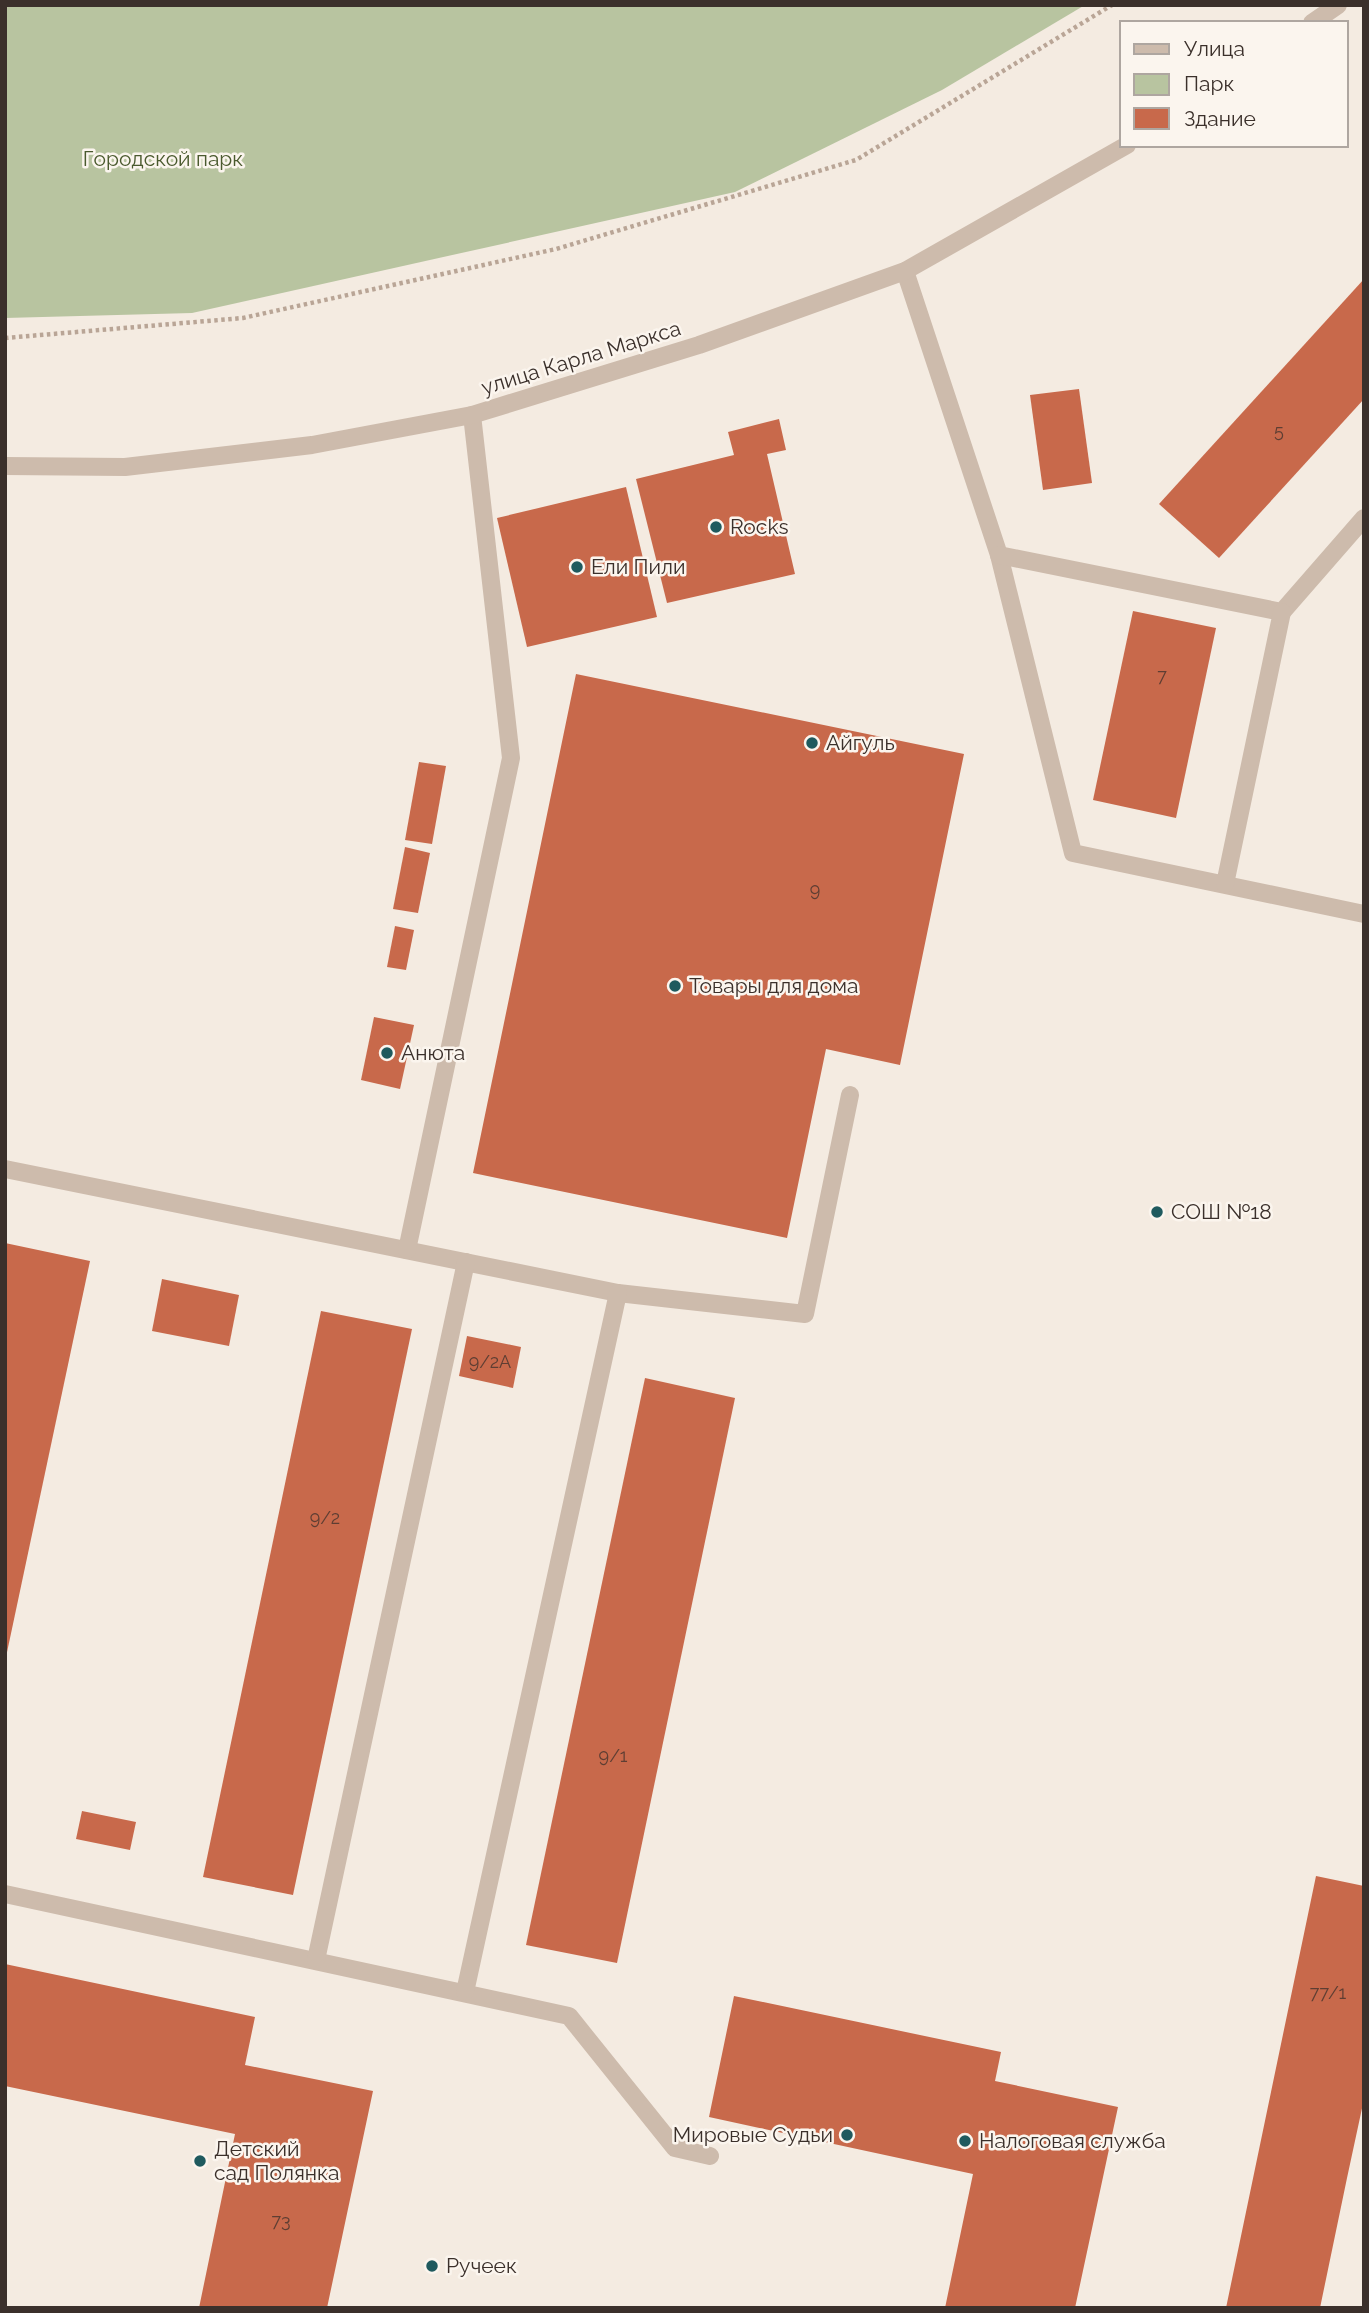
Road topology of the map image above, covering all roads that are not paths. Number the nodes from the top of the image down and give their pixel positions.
1 (1338, 5) edge
2 (1315, 21) edge
3 (1123, 147) edge
4 (905, 271) junction
5 (472, 415) junction
6 (5, 466) edge
7 (1364, 518) edge
8 (999, 555) junction
9 (1282, 612) junction
10 (1225, 884) junction
11 (1364, 914) edge
12 (850, 1095) dead end
13 (5, 1169) edge
14 (407, 1250) junction
15 (466, 1262) junction
16 (618, 1293) junction
17 (5, 1894) edge
18 (316, 1960) junction
19 (465, 1992) junction
20 (710, 2156) dead end

1 - 2 street
3 - 4 street, улица Карла Маркса
4 - 5 street, улица Карла Маркса
4 - 8 street
5 - 6 street, улица Карла Маркса
5 - 14 street
7 - 9 street
8 - 9 street
8 - 10 street
9 - 10 street
10 - 11 street
12 - 16 street
13 - 14 street
14 - 15 street
15 - 16 street
15 - 18 street
16 - 19 street
17 - 18 street
18 - 19 street
19 - 20 street

